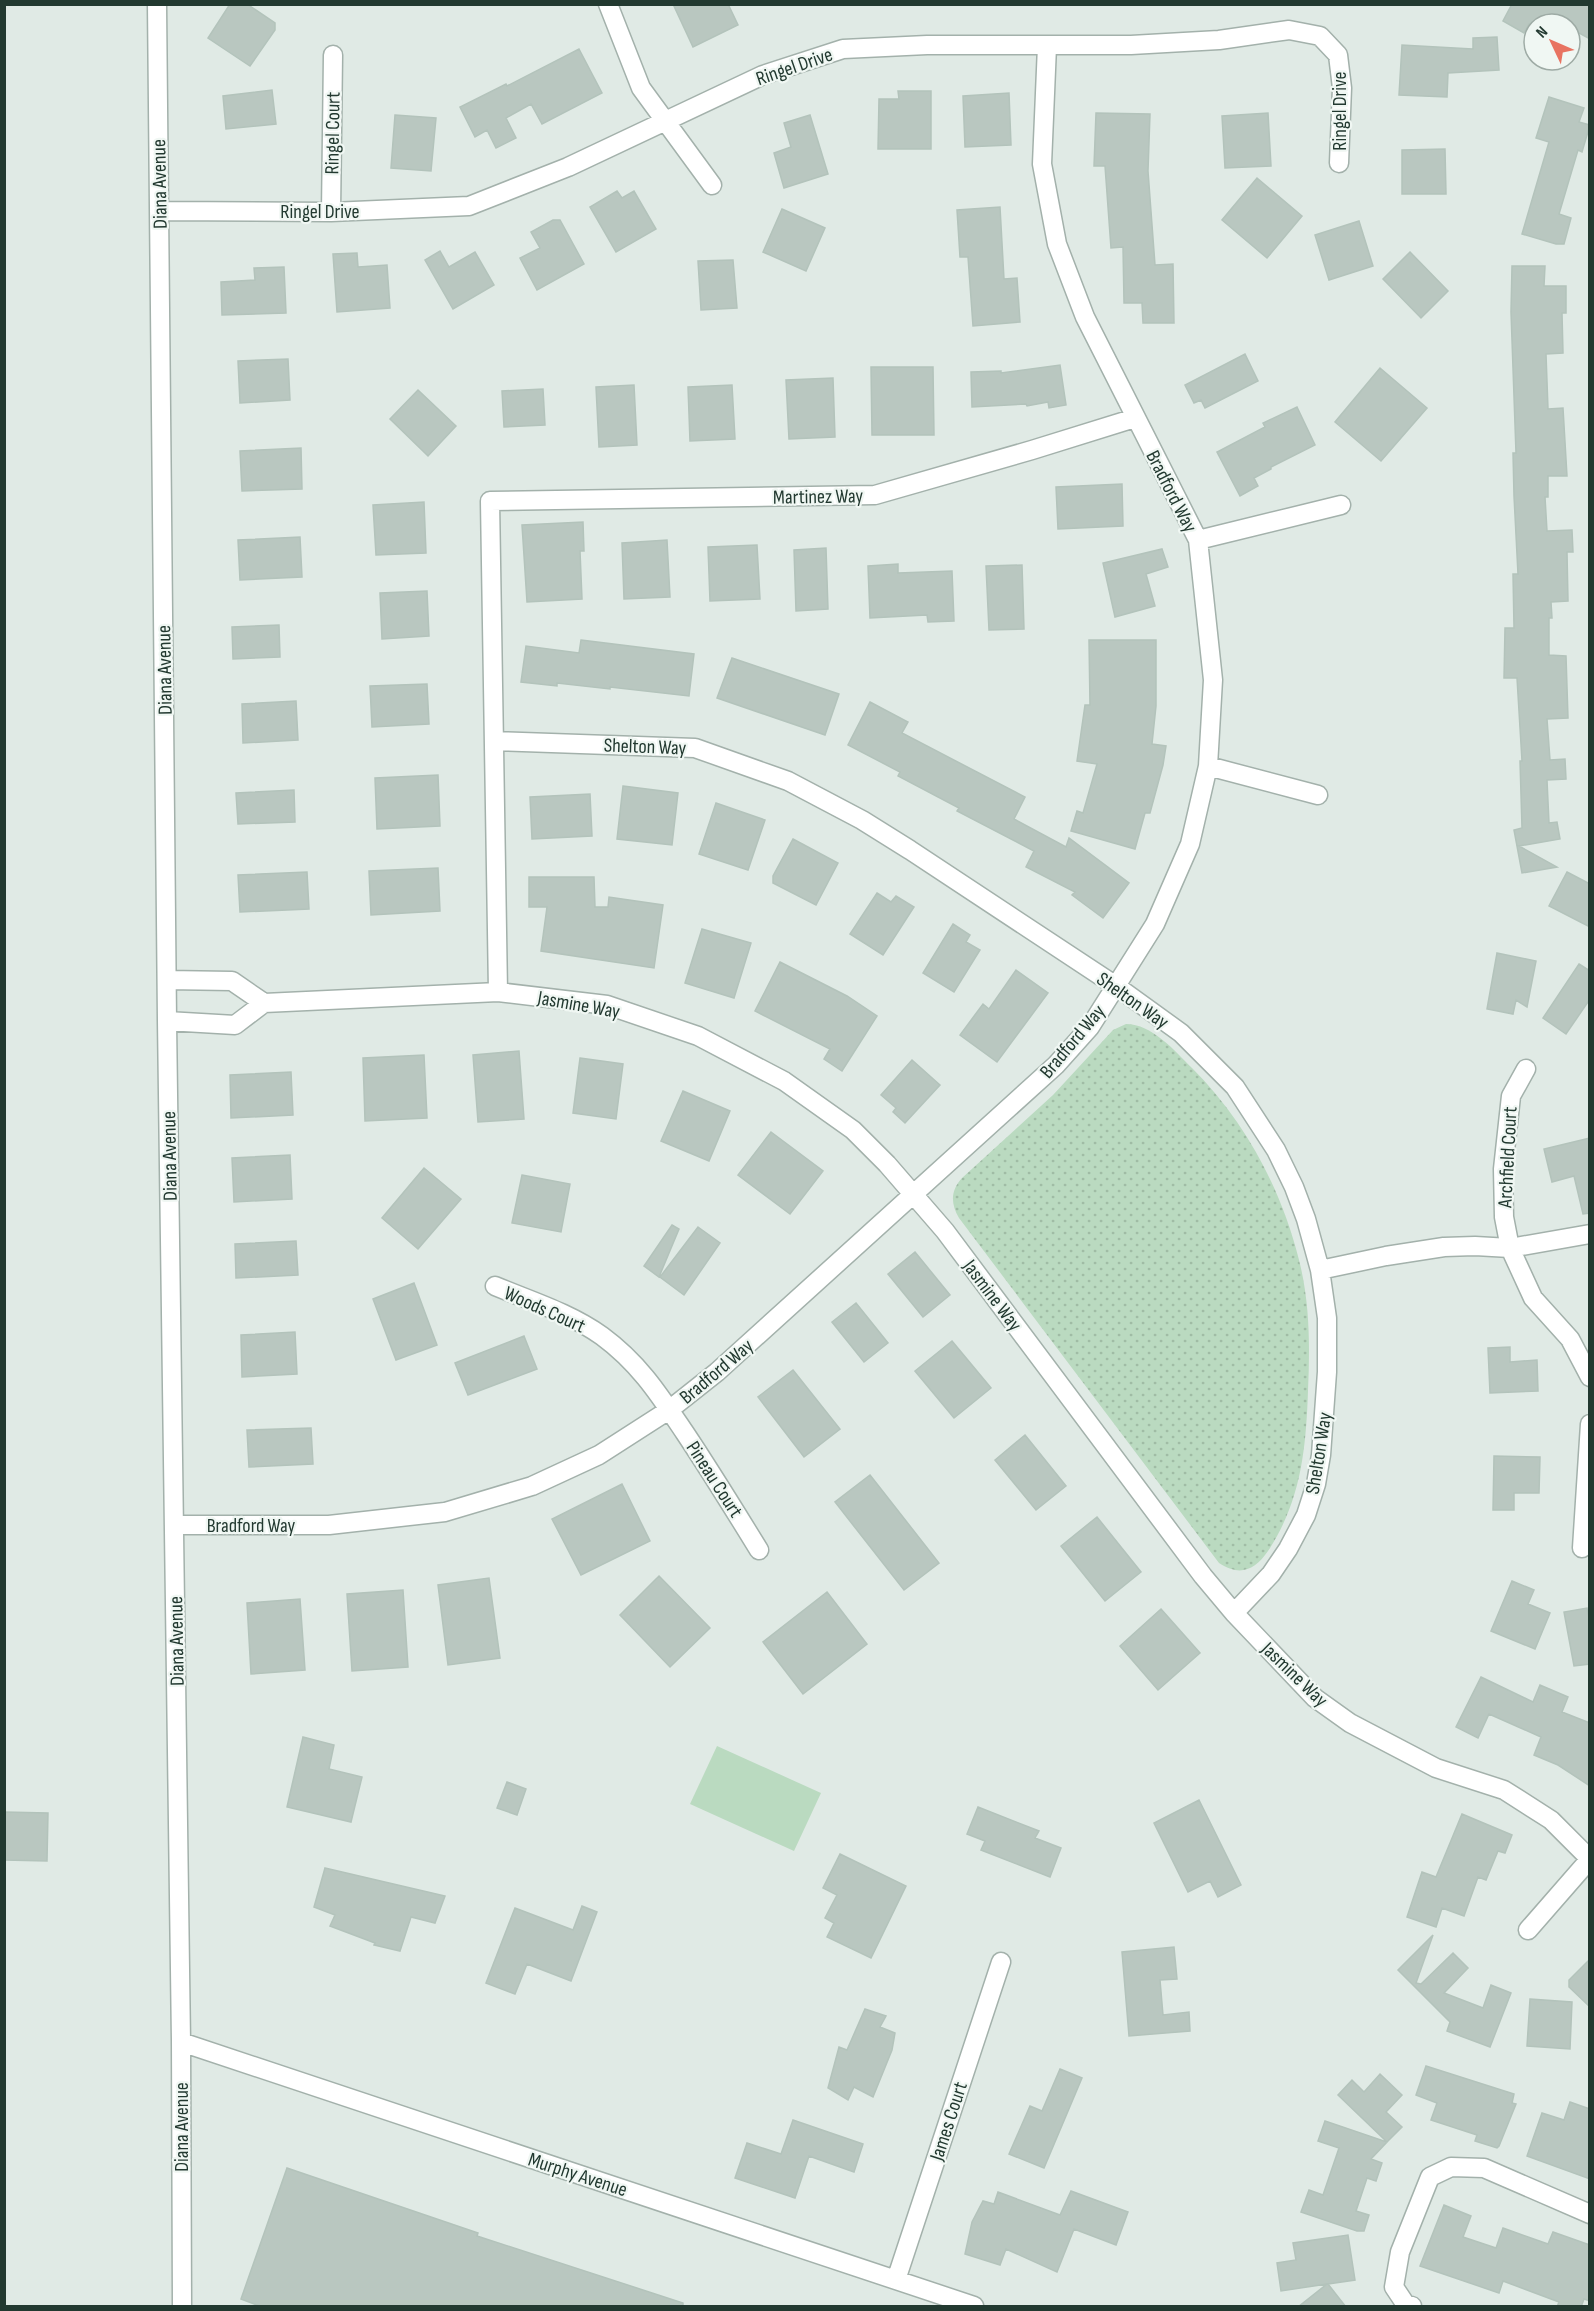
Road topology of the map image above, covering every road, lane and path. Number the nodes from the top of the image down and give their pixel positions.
1 (157, 4) edge
2 (608, 4) edge
3 (1047, 46) junction
4 (333, 55) dead end
5 (663, 122) junction
6 (1339, 163) dead end
7 (712, 185) dead end
8 (159, 211) junction
9 (331, 212) junction
10 (1135, 418) junction
11 (1341, 505) dead end
12 (1198, 540) junction
13 (495, 741) junction
14 (1208, 766) junction
15 (1318, 795) dead end
16 (167, 980) junction
17 (1116, 986) junction
18 (498, 992) junction
19 (264, 1003) junction
20 (167, 1021) junction
21 (1526, 1070) dead end
22 (914, 1194) junction
23 (1590, 1234) edge
24 (1510, 1248) junction
25 (1320, 1270) junction
26 (495, 1286) dead end
27 (1590, 1377) edge
28 (669, 1410) junction
29 (1590, 1424) edge
30 (175, 1525) junction
31 (1582, 1548) dead end
32 (759, 1550) dead end
33 (1234, 1613) junction
34 (1590, 1859) edge
35 (1528, 1930) dead end
36 (1000, 1962) dead end
37 (181, 2042) junction
38 (1590, 2214) edge
39 (896, 2280) junction
40 (182, 2307) edge
41 (974, 2307) edge
42 (1412, 2307) edge

1 - 8 street, Diana Avenue
2 - 5 street
3 - 5 street, Ringel Drive
3 - 6 street, Ringel Drive
3 - 10 street, Bradford Way
4 - 9 street, Ringel Court
5 - 7 street
5 - 9 street, Ringel Drive
8 - 9 street, Ringel Drive
8 - 16 street, Diana Avenue
10 - 12 street, Bradford Way
10 - 13 street, Martinez Way
11 - 12 street
12 - 14 street, Bradford Way
13 - 17 street, Shelton Way
13 - 18 street
14 - 15 street
14 - 17 street, Bradford Way
16 - 19 street
16 - 20 street, Diana Avenue
17 - 22 street, Bradford Way
17 - 25 street, Shelton Way
18 - 19 street, Jasmine Way
18 - 22 street, Jasmine Way
19 - 20 street
20 - 30 street, Diana Avenue
21 - 24 street, Archfield Court
22 - 28 street, Bradford Way
22 - 33 street, Jasmine Way
23 - 24 street
24 - 25 street
24 - 27 street, Archfield Court
25 - 33 street, Shelton Way
26 - 28 street, Woods Court
28 - 30 street, Bradford Way
28 - 32 street, Pineau Court
29 - 31 street
30 - 37 street, Diana Avenue
33 - 34 street, Jasmine Way
34 - 35 street
36 - 39 street, James Court
37 - 39 street, Murphy Avenue
37 - 40 street, Diana Avenue
38 - 42 street
39 - 41 street, Murphy Avenue

